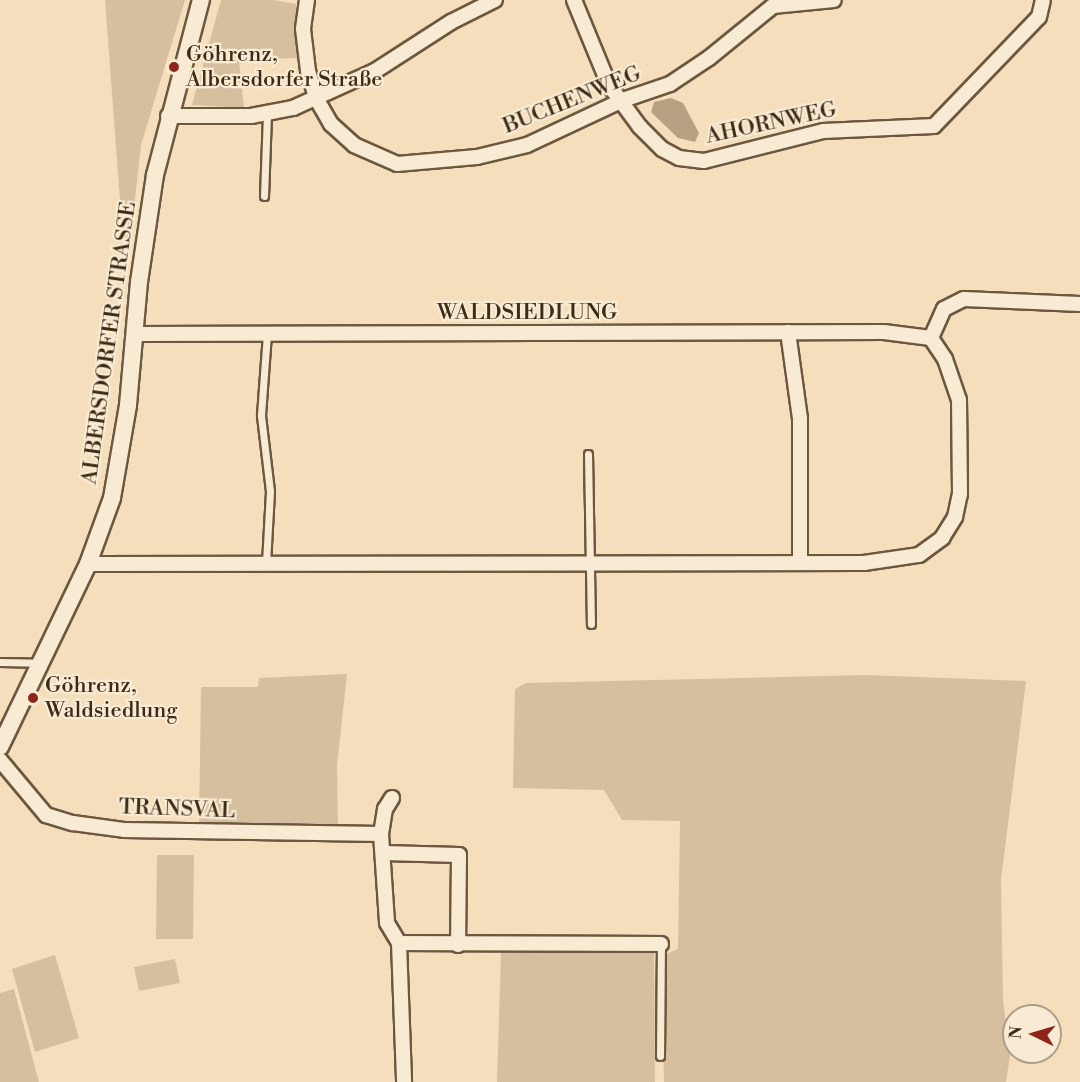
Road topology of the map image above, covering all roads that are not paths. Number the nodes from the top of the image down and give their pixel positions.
1 (201, 0) edge
2 (307, 0) edge
3 (495, 0) edge
4 (574, 0) edge
5 (834, 0) edge
6 (1043, 0) edge
7 (773, 3) edge
8 (316, 98) junction
9 (623, 100) junction
10 (267, 113) junction
11 (168, 116) junction
12 (264, 196) dead end
13 (1080, 304) edge
14 (788, 332) junction
15 (134, 334) junction
16 (267, 334) junction
17 (931, 338) junction
18 (588, 454) dead end
19 (266, 563) junction
20 (593, 563) junction
21 (800, 563) junction
22 (88, 564) junction
23 (591, 624) dead end
24 (0, 662) edge
25 (42, 663) junction
26 (0, 747) edge
27 (0, 760) edge
28 (392, 798) dead end
29 (381, 834) junction
30 (384, 853) junction
31 (399, 944) junction
32 (661, 944) joint
33 (458, 945) junction
34 (660, 1056) dead end
35 (404, 1082) edge

1 - 11 street, ALBERSDORFER STRASSE
2 - 8 street, BUCHENWEG
3 - 8 street
4 - 9 street, AHORNWEG
5 - 7 street, BUCHENWEG
6 - 9 street, AHORNWEG
7 - 9 street, BUCHENWEG
8 - 9 street, BUCHENWEG
8 - 10 street
10 - 11 street
10 - 12 lane
11 - 15 street, ALBERSDORFER STRASSE
13 - 17 street
14 - 16 street, WALDSIEDLUNG
14 - 17 street, WALDSIEDLUNG
14 - 21 street
15 - 16 street, WALDSIEDLUNG
15 - 22 street, ALBERSDORFER STRASSE
16 - 19 lane
17 - 21 street
18 - 20 lane
19 - 20 street
19 - 22 street
20 - 21 street
20 - 23 lane
22 - 25 street, ALBERSDORFER STRASSE
24 - 25 lane
25 - 26 street, ALBERSDORFER STRASSE
27 - 29 street, TRANSVAL
28 - 29 street
29 - 30 street
30 - 31 street
30 - 33 street
31 - 33 street
31 - 35 street
32 - 33 street
32 - 34 lane

